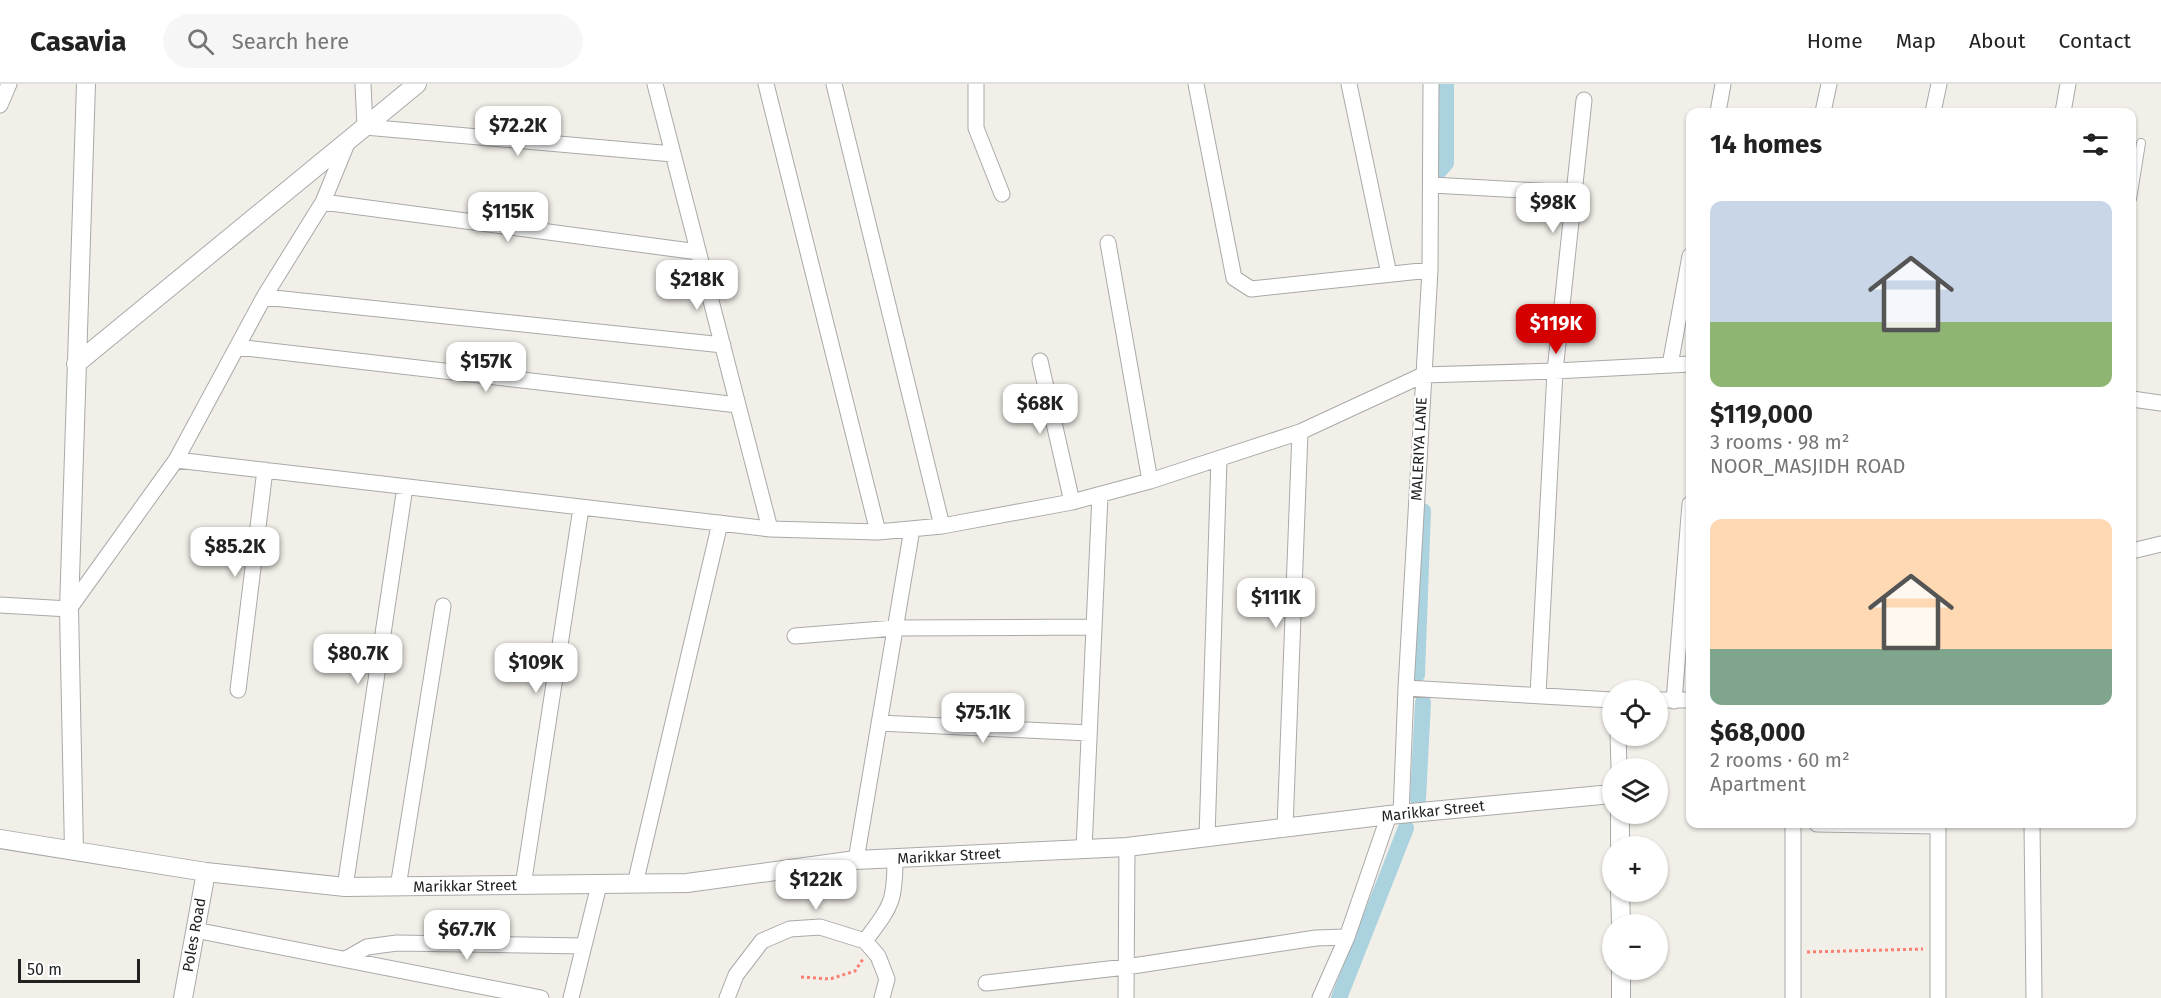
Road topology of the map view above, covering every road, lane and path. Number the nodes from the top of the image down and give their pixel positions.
1 (86, 84) edge
2 (363, 84) edge
3 (417, 84) edge
4 (655, 84) edge
5 (765, 84) edge
6 (834, 84) edge
7 (976, 84) edge
8 (1196, 84) edge
9 (1349, 84) edge
10 (1431, 84) edge
11 (1723, 84) edge
12 (1828, 84) edge
13 (1939, 84) edge
14 (2068, 84) edge
15 (6, 85) edge
16 (1584, 100) dead end
17 (0, 105) edge
18 (1719, 108) edge
19 (1824, 108) edge
20 (1934, 108) edge
21 (2064, 108) edge
22 (365, 127) junction
23 (348, 141) junction
24 (2141, 143) dead end
25 (673, 154) junction
26 (2136, 174) edge
27 (1432, 185) junction
28 (1574, 193) junction
29 (1002, 194) dead end
30 (323, 202) junction
31 (1108, 243) dead end
32 (698, 252) junction
33 (1430, 270) junction
34 (1389, 274) junction
35 (1686, 278) edge
36 (264, 297) junction
37 (723, 345) junction
38 (237, 347) junction
39 (1040, 361) dead end
40 (76, 364) junction
41 (1686, 364) edge
42 (1670, 365) junction
43 (1555, 371) junction
44 (1423, 375) junction
45 (2136, 400) edge
46 (2161, 403) edge
47 (738, 405) junction
48 (1300, 432) junction
49 (1219, 459) junction
50 (176, 460) junction
51 (265, 470) junction
52 (1150, 481) junction
53 (405, 487) junction
54 (1100, 495) junction
55 (1072, 502) junction
56 (581, 507) junction
57 (720, 523) junction
58 (942, 526) junction
59 (770, 529) junction
60 (912, 529) junction
61 (878, 532) junction
62 (2161, 544) edge
63 (2136, 550) edge
64 (1686, 553) edge
65 (0, 605) edge
66 (443, 606) dead end
67 (69, 609) junction
68 (1094, 627) junction
69 (895, 628) junction
70 (795, 636) dead end
71 (1406, 688) junction
72 (238, 690) dead end
73 (1538, 695) junction
74 (1602, 699) edge
75 (1686, 700) edge
76 (1668, 701) edge
77 (1674, 701) junction
78 (879, 723) junction
79 (1089, 733) junction
80 (1602, 795) edge
81 (1395, 815) junction
82 (1285, 828) junction
83 (1793, 828) edge
84 (1938, 828) edge
85 (2032, 828) edge
86 (1207, 837) junction
87 (0, 838) edge
88 (1127, 847) junction
89 (1084, 849) junction
90 (74, 850) junction
91 (895, 859) junction
92 (856, 860) junction
93 (206, 872) junction
94 (635, 884) junction
95 (599, 885) junction
96 (523, 886) junction
97 (398, 887) junction
98 (345, 888) junction
99 (195, 930) junction
100 (1347, 937) junction
101 (868, 944) junction
102 (584, 946) junction
103 (1938, 949) junction
104 (1793, 953) junction
105 (346, 959) junction
106 (1126, 967) junction
107 (801, 977) dead end
108 (1621, 980) edge
109 (986, 983) dead end
110 (183, 998) edge
111 (542, 998) edge
112 (570, 998) edge
113 (727, 998) edge
114 (882, 998) edge
115 (1126, 998) edge
116 (1320, 998) edge
117 (1621, 998) edge
118 (1793, 998) edge
119 (1938, 998) edge
120 (2034, 998) edge

1 - 40 street
2 - 22 street
3 - 22 street
4 - 25 street
5 - 61 street
6 - 58 street
7 - 29 street
8 - 34 street
9 - 34 street
10 - 27 street, MALERIYA LANE
11 - 18 street
12 - 19 street
13 - 20 street
14 - 21 street
15 - 17 street
16 - 28 street
22 - 23 street
22 - 25 street
23 - 30 street
23 - 40 street
24 - 26 lane
25 - 32 street
27 - 28 street
27 - 33 street, MALERIYA LANE
28 - 43 street
30 - 32 street
30 - 36 street
31 - 52 street
32 - 37 street
33 - 34 street
33 - 44 street, MALERIYA LANE
35 - 42 street
36 - 37 street
36 - 38 street
37 - 47 street
38 - 47 street
38 - 50 street
39 - 55 street
40 - 67 street
41 - 42 street
42 - 43 street
43 - 44 street
43 - 73 street
44 - 48 street
44 - 71 street, MALERIYA LANE
45 - 46 street
47 - 59 street
48 - 49 street
48 - 82 street
49 - 52 street
49 - 86 street
50 - 51 street
50 - 67 street
51 - 53 street
51 - 72 street
52 - 54 street
53 - 56 street
53 - 98 street
54 - 55 street
54 - 68 street
55 - 58 street
56 - 57 street
56 - 96 street
57 - 59 street
57 - 94 street
58 - 60 street
59 - 61 street
60 - 61 street
60 - 69 street
62 - 63 street
64 - 77 street
65 - 67 street
66 - 97 street
67 - 90 street
68 - 69 street
68 - 79 street
69 - 70 street
69 - 78 street
71 - 73 street
71 - 81 street, MALERIYA LANE
73 - 74 street
75 - 77 street
76 - 77 street
78 - 79 street
78 - 92 street
79 - 89 street
80 - 81 street, Marikkar Street
81 - 82 street, Marikkar Street
81 - 100 street, MALERIYA LANE
82 - 86 street, Marikkar Street
83 - 104 street
84 - 103 street
85 - 120 street
86 - 88 street, Marikkar Street
87 - 90 street, Marikkar Street
88 - 89 street, Marikkar Street
88 - 106 street
89 - 91 street, Marikkar Street
90 - 93 street, Marikkar Street
91 - 92 street, Marikkar Street
91 - 101 street
92 - 94 street, Marikkar Street
93 - 98 street, Marikkar Street
93 - 99 street, Poles Road
94 - 95 street, Marikkar Street
95 - 96 street, Marikkar Street
95 - 102 street
96 - 97 street, Marikkar Street
97 - 98 street, Marikkar Street
99 - 105 street
99 - 110 street, Poles Road
100 - 106 street
100 - 116 street, MALERIYA LANE
101 - 107 path
101 - 113 street
101 - 114 street
102 - 105 street
102 - 112 street
103 - 104 path
103 - 119 street
104 - 118 street
105 - 111 street
106 - 109 street
106 - 115 street
108 - 117 street

